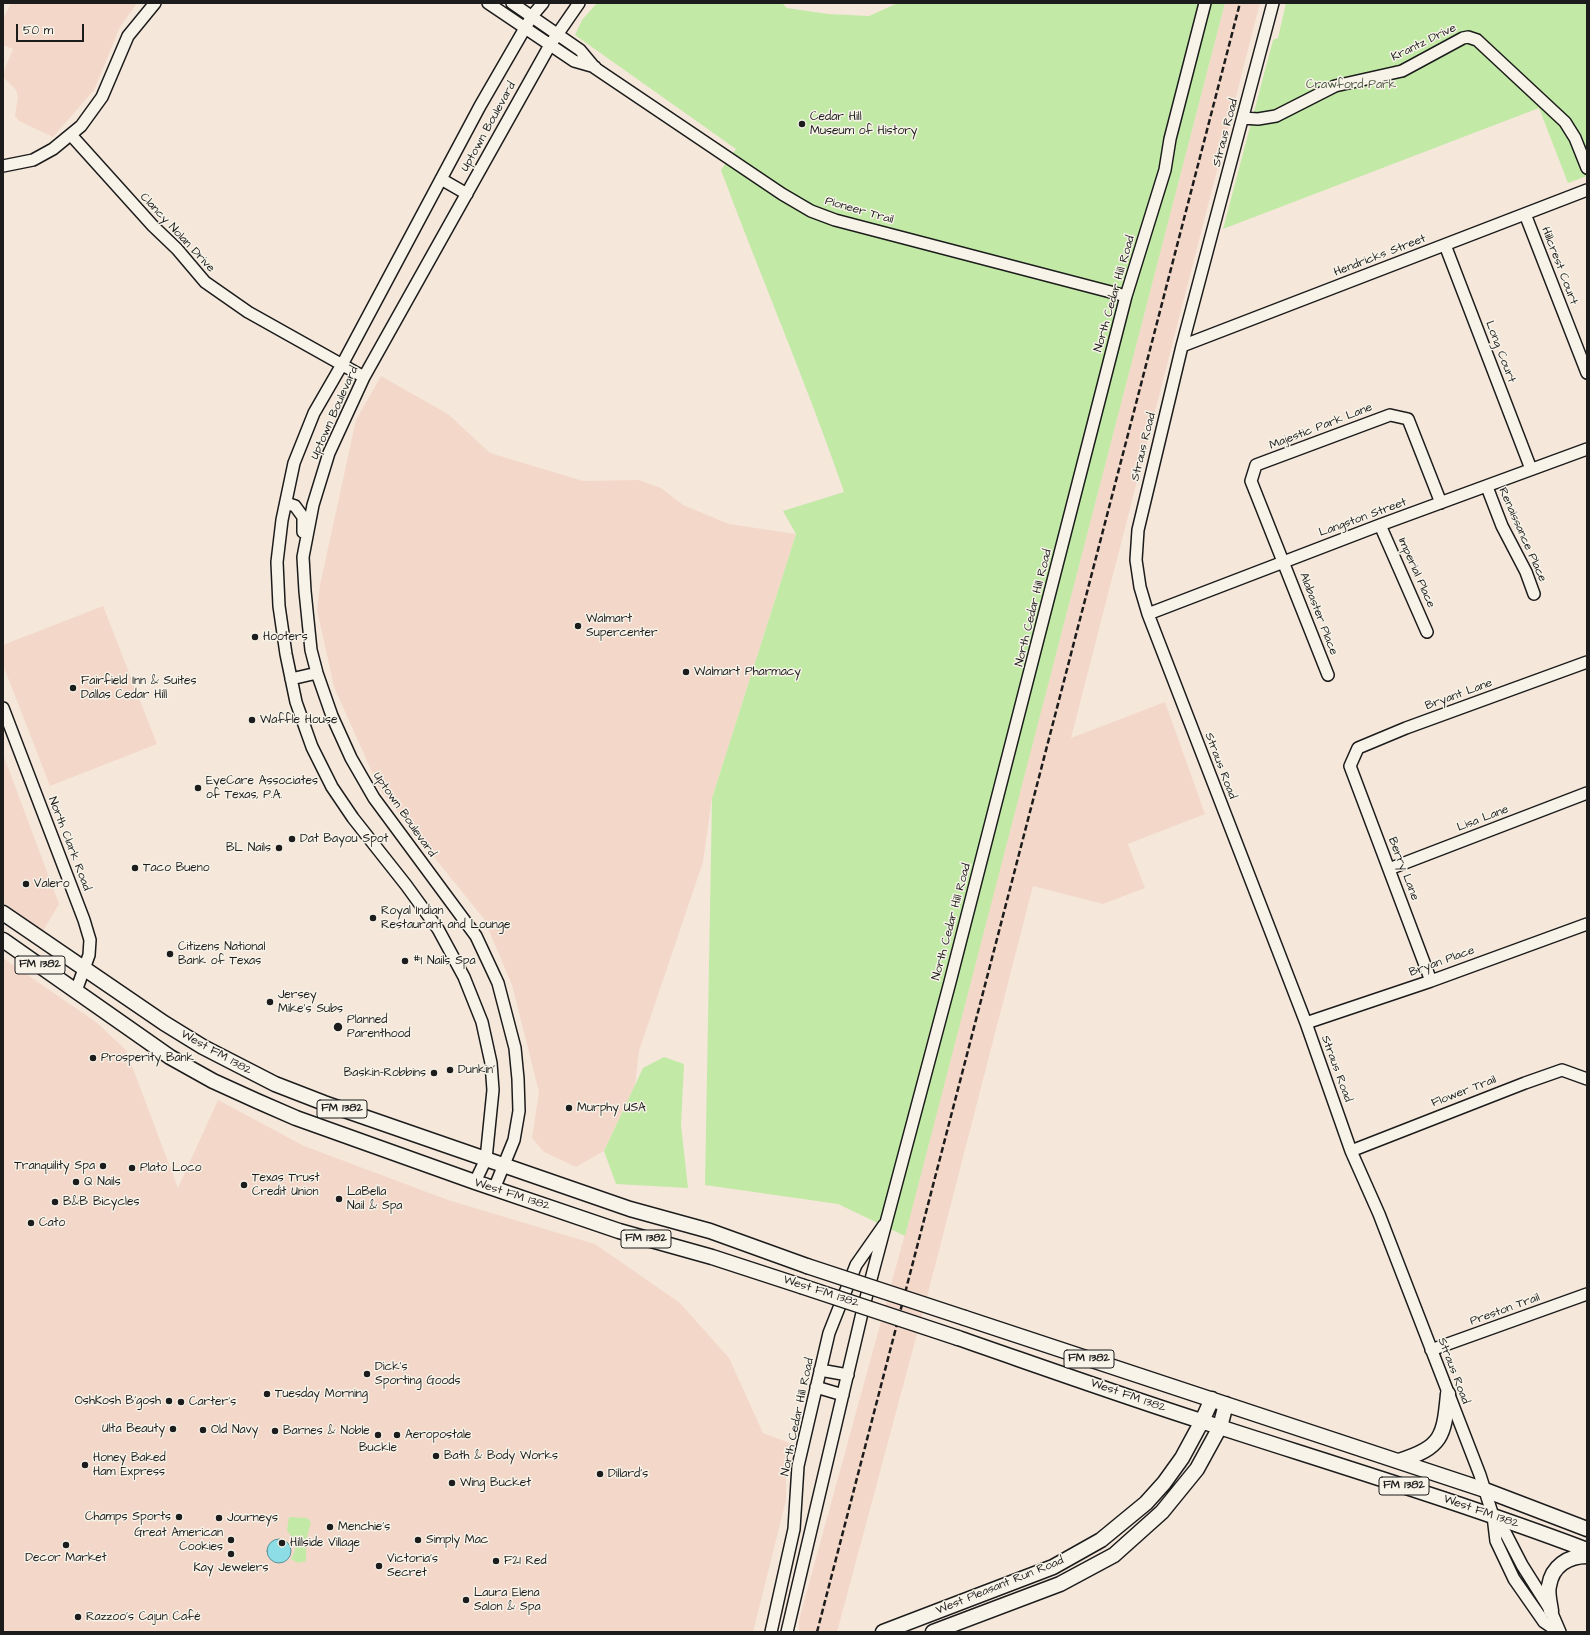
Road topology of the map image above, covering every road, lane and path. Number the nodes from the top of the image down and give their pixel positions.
1 (155, 3) edge
2 (488, 3) edge
3 (512, 3) edge
4 (543, 3) edge
5 (580, 3) edge
6 (1205, 3) edge
7 (1273, 3) edge
8 (532, 16) junction
9 (525, 29) junction
10 (557, 34) junction
11 (550, 45) junction
12 (595, 68) junction
13 (1243, 118) junction
14 (71, 135) junction
15 (3, 166) edge
16 (1587, 168) edge
17 (441, 179) junction
18 (1587, 190) edge
19 (467, 194) junction
20 (1525, 214) junction
21 (1445, 245) junction
22 (1126, 296) junction
23 (1182, 346) junction
24 (341, 365) junction
25 (1587, 373) edge
26 (364, 377) junction
27 (1587, 449) edge
28 (1531, 470) junction
29 (1487, 486) junction
30 (286, 503) junction
31 (1441, 503) junction
32 (1380, 525) junction
33 (303, 557) junction
34 (1284, 562) junction
35 (1534, 594) dead end
36 (1148, 614) junction
37 (1428, 632) dead end
38 (1587, 662) edge
39 (317, 673) junction
40 (1328, 675) dead end
41 (290, 679) junction
42 (3, 708) edge
43 (1350, 766) joint
44 (1587, 794) edge
45 (1389, 869) junction
46 (3, 913) edge
47 (1587, 924) edge
48 (3, 940) edge
49 (85, 969) junction
50 (1431, 981) junction
51 (76, 991) junction
52 (1306, 1023) junction
53 (1587, 1079) edge
54 (1351, 1150) junction
55 (486, 1159) junction
56 (504, 1165) junction
57 (474, 1182) junction
58 (494, 1188) junction
59 (888, 1220) junction
60 (1587, 1294) edge
61 (1431, 1350) junction
62 (820, 1370) junction
63 (848, 1375) junction
64 (816, 1387) junction
65 (1448, 1394) junction
66 (843, 1395) junction
67 (1212, 1400) junction
68 (1226, 1404) junction
69 (1202, 1422) junction
70 (1220, 1427) junction
71 (1399, 1461) junction
72 (1485, 1490) junction
73 (1493, 1516) junction
74 (1587, 1530) edge
75 (1587, 1550) edge
76 (1587, 1556) edge
77 (1552, 1611) junction
78 (772, 1632) edge
79 (787, 1632) edge
80 (883, 1632) edge
81 (933, 1632) edge
82 (1559, 1632) edge

1 - 14 street
2 - 9 street, Pioneer Trail
3 - 8 street, Pioneer Trail
4 - 8 street, Uptown Boulevard
5 - 10 street, Uptown Boulevard
6 - 22 street, North Cedar Hill Road
7 - 13 street, Straus Road
8 - 9 street, Uptown Boulevard
8 - 10 street, Pioneer Trail
9 - 11 street, Pioneer Trail
9 - 17 street, Uptown Boulevard
10 - 11 street, Uptown Boulevard
10 - 12 street, Pioneer Trail
11 - 12 street, Pioneer Trail
11 - 19 street, Uptown Boulevard
12 - 22 street, Pioneer Trail
13 - 16 street, Krantz Drive
13 - 23 street, Straus Road
14 - 15 street
14 - 24 street, Clancy Nolan Drive
17 - 19 street
17 - 24 street, Uptown Boulevard
18 - 20 street, Hendricks Street
19 - 26 street, Uptown Boulevard
20 - 21 street, Hendricks Street
20 - 25 street, Hillcrest Court
21 - 23 street, Hendricks Street
21 - 28 street, Long Court
22 - 59 street, North Cedar Hill Road
23 - 36 street, Straus Road
24 - 26 street, Clancy Nolan Drive
24 - 30 street, Uptown Boulevard
26 - 33 street, Uptown Boulevard
27 - 28 street, Langston Street
28 - 29 street, Langston Street
29 - 31 street, Langston Street
29 - 35 street, Renaissance Place
30 - 33 street
30 - 41 street, Uptown Boulevard
31 - 32 street, Langston Street
31 - 34 street, Majestic Park Lane
32 - 34 street, Langston Street
32 - 37 street, Imperial Place
33 - 39 street, Uptown Boulevard
34 - 36 street, Langston Street
34 - 40 street, Alabaster Place
36 - 52 street, Straus Road
38 - 43 street, Bryant Lane
39 - 41 street
39 - 56 street, Uptown Boulevard
41 - 55 street, Uptown Boulevard
42 - 49 street, North Clark Road
43 - 45 street, Berry Lane
44 - 45 street, Lisa Lane
45 - 50 street, Berry Lane
46 - 49 main road, FM 1382
47 - 50 street, Bryan Place
48 - 51 main road, FM 1382
49 - 51 street, North Clark Road
49 - 55 main road, West FM 1382 / FM 1382
50 - 52 street, Bryan Place
51 - 57 main road, West FM 1382 / FM 1382
52 - 54 street, Straus Road
53 - 54 street, Flower Trail
54 - 61 street, Straus Road
55 - 56 main road, West FM 1382 / FM 1382
55 - 57 street, Uptown Boulevard
56 - 58 street, Uptown Boulevard
56 - 67 main road, West FM 1382 / FM 1382, bridge
57 - 58 main road, West FM 1382 / FM 1382
58 - 69 main road, West FM 1382 / FM 1382, bridge
59 - 62 street, North Cedar Hill Road
59 - 63 street, North Cedar Hill Road
60 - 61 street, Preston Trail
61 - 65 street, Straus Road
62 - 63 street
62 - 64 street, North Cedar Hill Road
63 - 66 street, North Cedar Hill Road
64 - 66 street
64 - 78 street, North Cedar Hill Road
65 - 71 main road
65 - 72 street, Straus Road
66 - 79 street, North Cedar Hill Road
67 - 68 main road, West FM 1382 / FM 1382
67 - 69 main road, West Pleasant Run Road
68 - 70 main road, West Pleasant Run Road
68 - 71 main road, West FM 1382 / FM 1382
69 - 70 main road, West FM 1382 / FM 1382
69 - 80 main road, West Pleasant Run Road
70 - 73 main road, West FM 1382 / FM 1382
70 - 81 main road, West Pleasant Run Road
71 - 72 main road, West FM 1382 / FM 1382
72 - 73 street, Straus Road
72 - 74 main road, West FM 1382 / FM 1382
73 - 75 main road, West FM 1382 / FM 1382
73 - 77 street
73 - 82 street
76 - 77 main road
77 - 82 street

